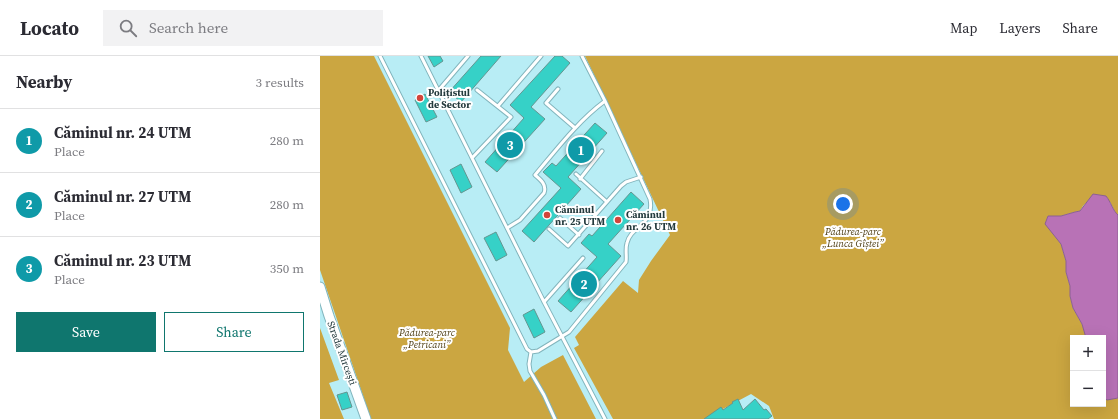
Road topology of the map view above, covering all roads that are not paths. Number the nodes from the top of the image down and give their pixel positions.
1 (380, 56) edge
2 (421, 56) edge
3 (468, 56) edge
4 (541, 56) edge
5 (582, 56) edge
6 (558, 89) dead end
7 (438, 90) junction
8 (477, 90) dead end
9 (604, 101) junction
10 (498, 106) junction
11 (575, 128) junction
12 (602, 151) dead end
13 (472, 158) junction
14 (576, 174) dead end
15 (641, 177) junction
16 (580, 179) junction
17 (607, 202) junction
18 (560, 218) dead end
19 (507, 228) junction
20 (550, 229) dead end
21 (579, 234) junction
22 (583, 258) dead end
23 (320, 287) edge
24 (544, 302) junction
25 (562, 337) junction
26 (531, 352) junction
27 (366, 419) edge
28 (556, 419) edge
29 (605, 419) edge

1 - 26 lane
2 - 7 lane
3 - 7 lane
4 - 10 lane
5 - 9 lane
6 - 11 lane
7 - 13 lane
8 - 10 lane
9 - 11 lane
9 - 15 lane
10 - 13 lane
11 - 19 lane
12 - 16 lane
13 - 19 lane
14 - 16 lane
15 - 17 lane
15 - 25 lane
16 - 17 lane
17 - 21 lane
18 - 21 lane
19 - 24 lane
20 - 21 lane
22 - 24 lane
23 - 27 main road, Strada Mircești
24 - 25 lane
25 - 26 lane
25 - 29 lane
26 - 28 lane

